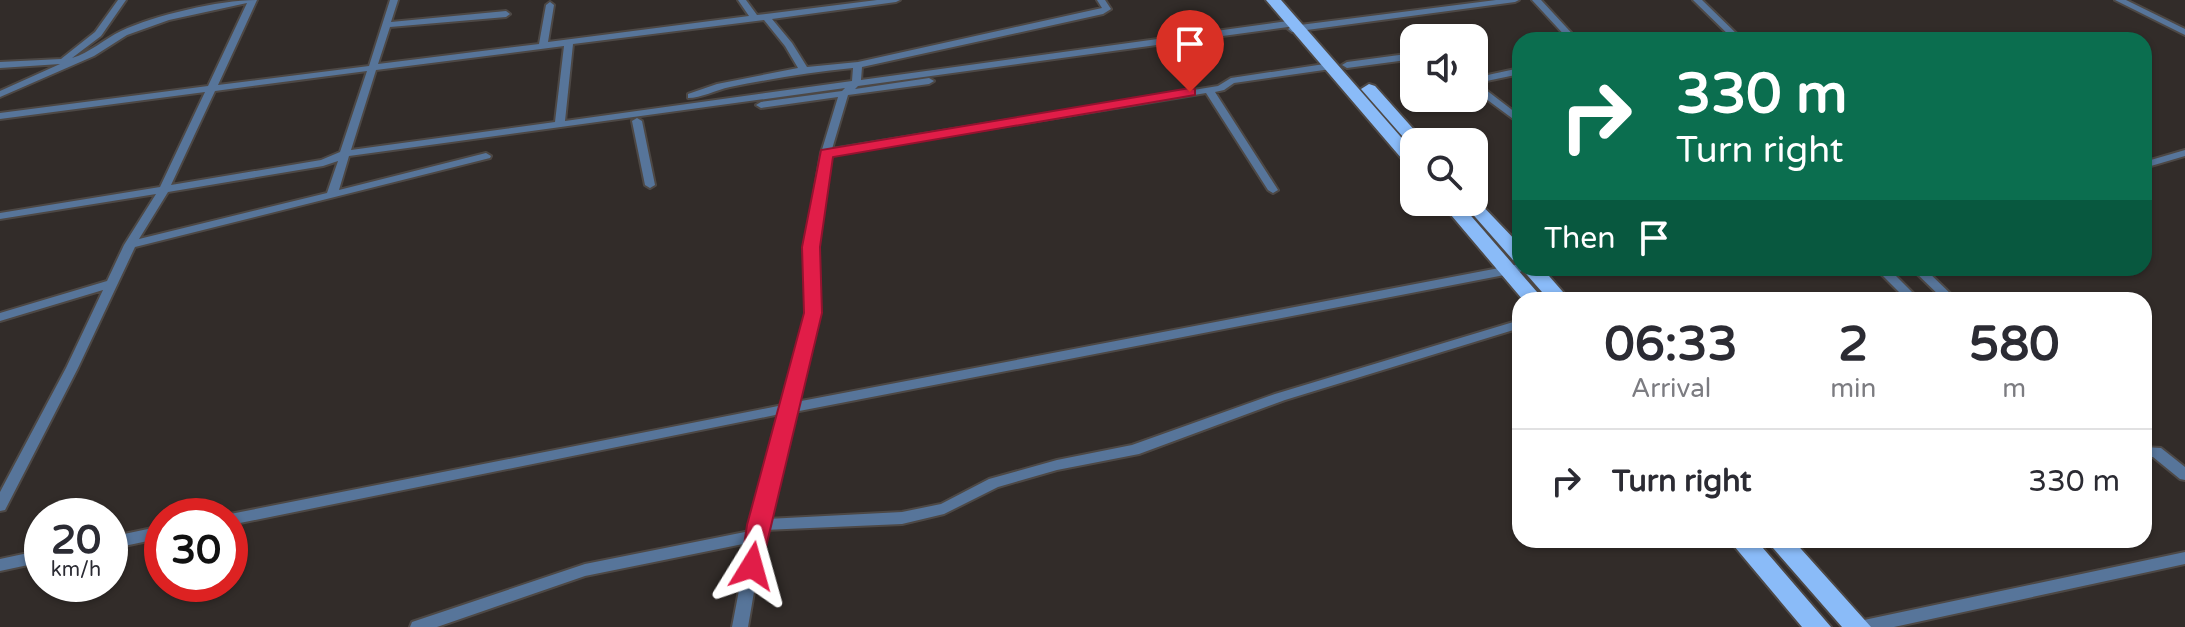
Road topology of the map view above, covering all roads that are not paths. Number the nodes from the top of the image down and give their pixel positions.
1 (122, 0) edge
2 (251, 0) edge
3 (394, 0) edge
4 (742, 0) edge
5 (896, 0) edge
6 (1101, 0) edge
7 (1273, 0) edge
8 (1288, 0) edge
9 (1515, 0) edge
10 (1536, 0) edge
11 (1697, 0) edge
12 (2119, 0) edge
13 (550, 5) dead end
14 (506, 14) dead end
15 (766, 17) junction
16 (754, 18) junction
17 (385, 25) junction
18 (1302, 26) junction
19 (1566, 32) edge
20 (1731, 32) edge
21 (2185, 32) edge
22 (569, 42) junction
23 (543, 45) junction
24 (1400, 58) edge
25 (70, 60) junction
26 (0, 65) edge
27 (858, 65) junction
28 (1339, 65) junction
29 (370, 68) junction
30 (804, 70) junction
31 (1512, 73) edge
32 (1488, 79) edge
33 (856, 83) junction
34 (213, 89) junction
35 (1209, 90) junction
36 (0, 94) edge
37 (844, 94) junction
38 (1488, 95) edge
39 (691, 96) dead end
40 (1512, 114) edge
41 (0, 116) edge
42 (637, 121) junction
43 (560, 125) junction
44 (1403, 128) edge
45 (1400, 144) edge
46 (826, 153) junction
47 (2185, 153) edge
48 (486, 156) dead end
49 (341, 159) junction
50 (2152, 163) edge
51 (650, 185) dead end
52 (1273, 190) dead end
53 (163, 191) junction
54 (332, 194) junction
55 (0, 216) edge
56 (1464, 216) edge
57 (1481, 216) edge
58 (130, 245) junction
59 (1512, 259) edge
60 (1512, 261) edge
61 (1512, 266) edge
62 (1538, 276) edge
63 (1889, 276) edge
64 (1926, 276) edge
65 (113, 283) junction
66 (1553, 292) edge
67 (1906, 292) edge
68 (1942, 292) edge
69 (0, 317) edge
70 (1512, 326) edge
71 (789, 408) junction
72 (2152, 452) edge
73 (2185, 475) edge
74 (0, 506) edge
75 (248, 515) edge
76 (758, 530) junction
77 (1748, 548) edge
78 (1786, 548) edge
79 (2185, 558) edge
80 (24, 560) edge
81 (0, 565) edge
82 (418, 627) edge
83 (740, 627) edge
84 (1818, 627) edge
85 (1861, 627) edge

1 - 25 street
2 - 25 street
2 - 34 street
3 - 17 street
4 - 16 street
5 - 15 street
6 - 27 street
7 - 18 main road
8 - 18 main road
9 - 18 street
10 - 19 street
11 - 20 street
12 - 21 street
13 - 23 street
14 - 17 street
15 - 16 street
15 - 30 street
16 - 22 street
17 - 29 street
18 - 28 main road
18 - 33 street
18 - 37 street
22 - 23 street
22 - 43 street
23 - 29 street
24 - 28 street
25 - 26 street
25 - 36 street
27 - 30 street
27 - 33 street
28 - 35 street
28 - 44 main road
28 - 45 main road
29 - 34 street
29 - 49 street
30 - 39 street
31 - 32 street
33 - 37 street
33 - 43 street
34 - 41 street
34 - 53 street
35 - 46 street
35 - 52 street
37 - 42 street
37 - 46 street
38 - 40 street
42 - 49 street
42 - 51 street
43 - 49 street
46 - 71 street
47 - 50 street
48 - 54 street
49 - 53 street
49 - 54 street
53 - 55 street
53 - 58 street
54 - 58 street
56 - 60 main road
57 - 59 main road
58 - 65 street
61 - 71 street
62 - 66 main road
63 - 67 street
64 - 68 street
65 - 69 street
65 - 74 street
70 - 76 street
71 - 75 street
71 - 76 street
72 - 73 street
76 - 82 street
76 - 83 street
77 - 84 main road
78 - 85 main road
79 - 85 street
80 - 81 street

